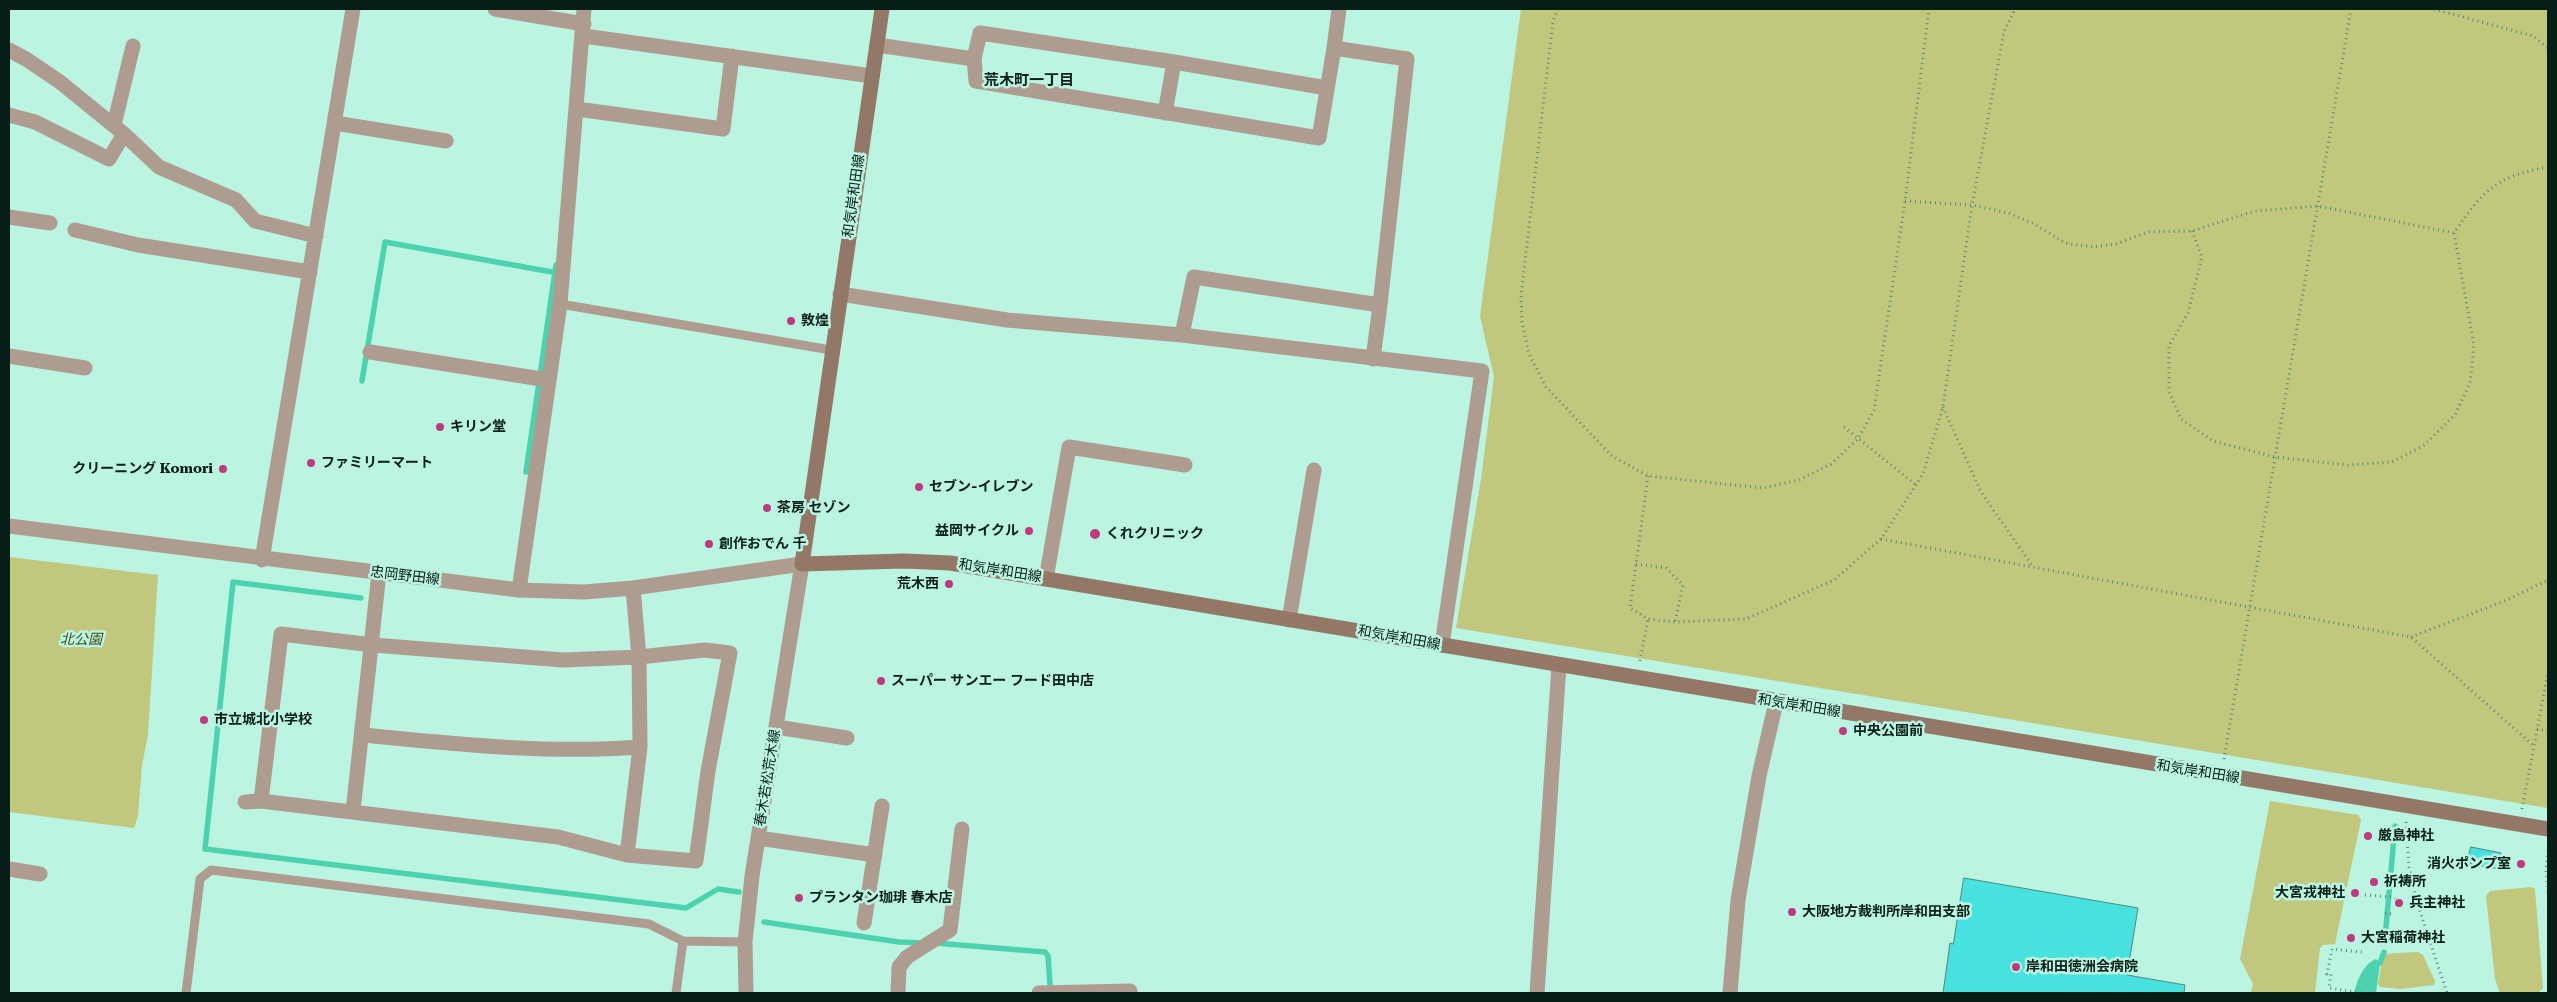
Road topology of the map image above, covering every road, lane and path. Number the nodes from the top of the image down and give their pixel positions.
1 (353, 9) edge
2 (495, 9) edge
3 (882, 9) edge
4 (1340, 9) edge
5 (1558, 9) edge
6 (1929, 9) edge
7 (2015, 9) edge
8 (2351, 9) edge
9 (2434, 9) edge
10 (584, 23) edge
11 (877, 45) junction
12 (133, 46) dead end
13 (1334, 48) junction
14 (2548, 48) edge
15 (9, 50) edge
16 (732, 56) junction
17 (974, 59) junction
18 (1174, 62) junction
19 (872, 76) junction
20 (1327, 88) junction
21 (577, 109) junction
22 (1165, 113) junction
23 (9, 115) edge
24 (336, 123) junction
25 (119, 130) junction
26 (446, 142) dead end
27 (2548, 167) edge
28 (1905, 200) junction
29 (1972, 205) junction
30 (2318, 206) junction
31 (9, 217) edge
32 (50, 223) dead end
33 (75, 230) dead end
34 (2192, 231) junction
35 (2454, 233) junction
36 (316, 236) junction
37 (310, 272) junction
38 (840, 294) junction
39 (560, 304) junction
40 (1380, 305) junction
41 (1182, 335) junction
42 (832, 350) junction
43 (370, 352) dead end
44 (9, 356) edge
45 (1374, 359) junction
46 (85, 368) dead end
47 (548, 380) junction
48 (1943, 407) junction
49 (1844, 427) dead end
50 (1858, 439) junction
51 (2275, 457) junction
52 (1185, 465) dead end
53 (1314, 470) dead end
54 (1648, 476) junction
55 (1916, 485) junction
56 (9, 526) edge
57 (1881, 539) junction
58 (262, 560) junction
59 (802, 564) junction
60 (1636, 564) junction
61 (2033, 567) junction
62 (379, 573) junction
63 (1046, 579) junction
64 (2548, 580) edge
65 (633, 588) junction
66 (519, 590) junction
67 (2250, 607) junction
68 (1648, 619) junction
69 (1289, 620) junction
70 (1675, 622) junction
71 (2412, 637) junction
72 (373, 645) junction
73 (1442, 645) junction
74 (639, 657) junction
75 (1640, 662) dead end
76 (1559, 665) junction
77 (2548, 672) edge
78 (1776, 702) junction
79 (776, 727) junction
80 (2537, 729) junction
81 (2548, 731) edge
82 (363, 735) junction
83 (847, 738) dead end
84 (2534, 746) junction
85 (640, 747) junction
86 (2224, 760) dead end
87 (261, 801) junction
88 (245, 802) dead end
89 (882, 806) dead end
90 (2522, 809) dead end
91 (353, 811) junction
92 (2405, 817) dead end
93 (962, 829) dead end
94 (2548, 830) edge
95 (2372, 836) dead end
96 (758, 838) junction
97 (2407, 841) junction
98 (2548, 851) edge
99 (875, 854) junction
100 (627, 855) junction
101 (9, 869) edge
102 (40, 874) dead end
103 (2548, 894) edge
104 (2365, 895) dead end
105 (2418, 905) junction
106 (2385, 913) dead end
107 (2392, 914) dead end
108 (864, 924) dead end
109 (683, 941) junction
110 (745, 942) junction
111 (2430, 942) junction
112 (2381, 944) dead end
113 (2362, 952) dead end
114 (1130, 991) dead end
115 (2352, 992) edge
116 (186, 993) edge
117 (676, 993) edge
118 (746, 993) edge
119 (898, 993) edge
120 (1039, 993) edge
121 (1536, 993) edge
122 (1730, 993) edge
123 (2361, 993) edge
124 (2447, 993) edge

1 - 24 street
2 - 10 street
3 - 11 main road, 和気岸和田線
4 - 13 street
5 - 54 path
6 - 28 path
7 - 29 path
8 - 30 path
9 - 14 path
10 - 16 street
10 - 21 street
11 - 17 street
11 - 19 main road, 和気岸和田線
12 - 25 street
13 - 20 street
13 - 40 street
15 - 25 street
16 - 19 street
16 - 21 street
17 - 18 street
17 - 22 street
18 - 20 street
18 - 22 street
19 - 38 main road, 和気岸和田線
20 - 22 street
21 - 39 street
23 - 25 street
24 - 26 street
24 - 36 street
25 - 36 street
27 - 35 path
28 - 29 path
28 - 50 path
29 - 34 path
29 - 48 path
30 - 34 path
30 - 35 path
30 - 51 path
31 - 32 street
33 - 37 street
34 - 51 path
35 - 51 path
36 - 37 street
37 - 58 street
38 - 41 street
38 - 42 main road, 和気岸和田線
39 - 42 lane
39 - 47 street
40 - 41 street
40 - 45 street
41 - 45 street
42 - 59 main road, 和気岸和田線
43 - 47 street
44 - 46 street
45 - 73 street
47 - 66 street
48 - 55 path
48 - 61 path
49 - 50 path
50 - 54 path
50 - 55 path
51 - 67 path
52 - 63 street
53 - 69 street
54 - 60 path
55 - 57 path
56 - 58 street, 忠岡野田線
57 - 61 path
57 - 70 path
58 - 62 street, 忠岡野田線
59 - 63 main road, 和気岸和田線
59 - 65 street, 忠岡野田線
59 - 79 street, 春木若松荒木線
60 - 68 path
60 - 70 path
61 - 67 path
62 - 66 street, 忠岡野田線
62 - 72 street
63 - 69 main road, 和気岸和田線
64 - 71 path
65 - 66 street, 忠岡野田線
65 - 74 street
67 - 71 path
67 - 86 path
68 - 70 path
68 - 75 path
69 - 73 main road, 和気岸和田線
71 - 84 path
72 - 74 street
72 - 82 street
72 - 87 street
73 - 76 main road, 和気岸和田線
74 - 85 street
74 - 100 street
76 - 78 main road, 和気岸和田線
76 - 121 street
77 - 80 path
78 - 94 main road, 和気岸和田線
78 - 122 street
79 - 83 street
79 - 96 street, 春木若松荒木線
80 - 81 path
80 - 84 path
82 - 85 street
82 - 91 street
84 - 90 path
85 - 100 street
87 - 88 street
87 - 91 street
89 - 99 street
91 - 100 street
92 - 97 path
93 - 119 street
95 - 97 path
96 - 99 street
96 - 110 street, 春木若松荒木線
97 - 105 path
98 - 103 path
99 - 108 street
101 - 102 street
104 - 105 path
105 - 111 path
106 - 107 path
109 - 110 lane
109 - 116 lane
109 - 117 lane
110 - 118 street, 春木若松荒木線
111 - 112 path
111 - 124 path
113 - 115 path
114 - 120 street
115 - 123 path

